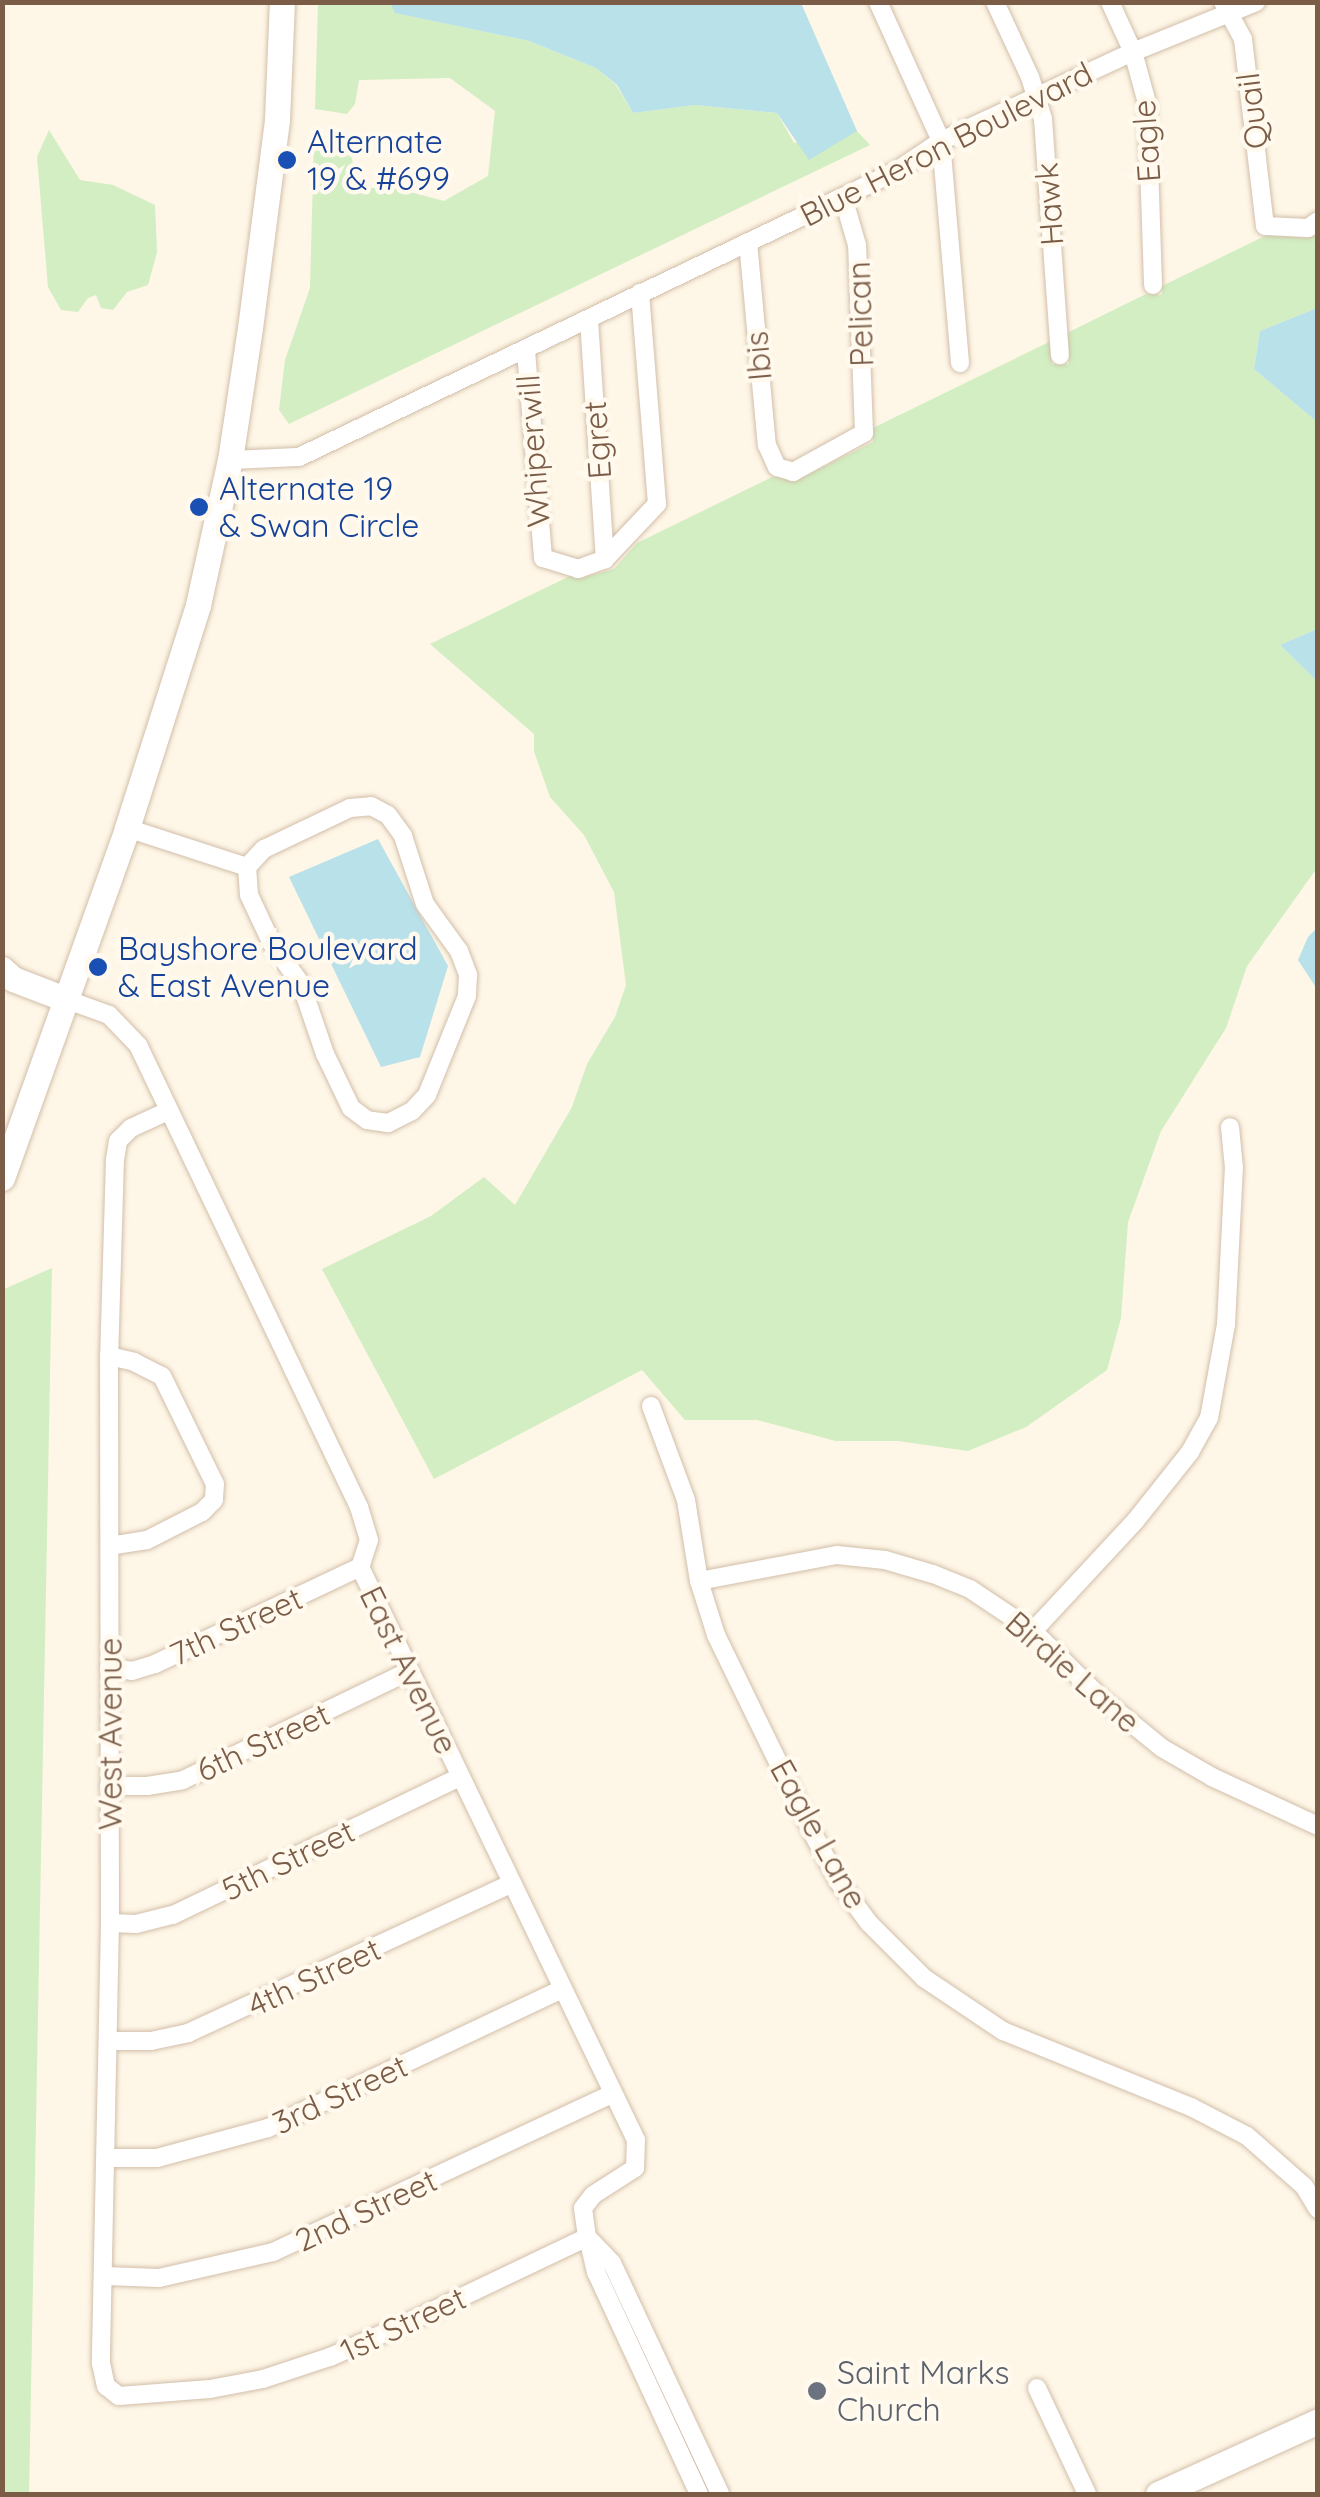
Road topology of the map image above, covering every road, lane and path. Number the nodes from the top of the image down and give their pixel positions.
1 (282, 2) edge
2 (878, 2) edge
3 (996, 2) edge
4 (1110, 2) edge
5 (1256, 2) edge
6 (1225, 9) edge
7 (1133, 52) junction
8 (1036, 96) junction
9 (940, 141) junction
10 (843, 197) junction
11 (1318, 220) edge
12 (748, 242) junction
13 (1153, 286) dead end
14 (640, 293) junction
15 (589, 320) junction
16 (526, 351) junction
17 (1060, 355) dead end
18 (960, 363) dead end
19 (230, 460) junction
20 (776, 467) joint
21 (605, 559) junction
22 (127, 828) junction
23 (247, 867) junction
24 (2, 969) edge
25 (65, 999) junction
26 (168, 1110) junction
27 (1230, 1126) dead end
28 (2, 1178) edge
29 (109, 1356) junction
30 (652, 1406) dead end
31 (111, 1546) junction
32 (360, 1566) junction
33 (699, 1581) junction
34 (1033, 1631) junction
35 (109, 1668) junction
36 (409, 1671) junction
37 (460, 1777) junction
38 (109, 1786) junction
39 (1318, 1826) edge
40 (512, 1882) junction
41 (110, 1922) junction
42 (562, 1989) junction
43 (109, 2042) junction
44 (612, 2094) junction
45 (107, 2158) junction
46 (1318, 2209) edge
47 (587, 2237) junction
48 (105, 2276) junction
49 (106, 2386) joint
50 (1037, 2388) dead end
51 (1318, 2420) edge
52 (699, 2494) edge
53 (720, 2494) edge
54 (1088, 2494) edge
55 (1158, 2494) edge

1 - 19 main road
2 - 9 street
3 - 8 street, Hawk
4 - 7 street, Eagle
5 - 6 street, Blue Heron Boulevard
6 - 7 street, Blue Heron Boulevard
6 - 11 street, Quail
7 - 8 street, Blue Heron Boulevard
7 - 13 street, Eagle
8 - 9 street, Blue Heron Boulevard
8 - 17 street, Hawk
9 - 10 street, Blue Heron Boulevard
9 - 18 street
10 - 12 street, Blue Heron Boulevard
10 - 20 street, Pelican
12 - 14 street, Blue Heron Boulevard
12 - 20 street, Ibis
14 - 15 street, Blue Heron Boulevard
14 - 21 street
15 - 16 street, Blue Heron Boulevard
15 - 21 street, Egret
16 - 19 street, Blue Heron Boulevard
16 - 21 street, Whiperwill
19 - 22 main road
22 - 23 street
22 - 25 main road
23 - 23 street
24 - 25 main road
25 - 26 street, East Avenue
25 - 28 main road
26 - 29 street, West Avenue
26 - 32 street, East Avenue
27 - 34 street
29 - 31 street, West Avenue
29 - 31 street
30 - 33 street, Eagle Lane
31 - 35 street, West Avenue
32 - 35 street, 7th Street
32 - 36 street, East Avenue
33 - 34 street, Birdie Lane
33 - 46 street, Eagle Lane
34 - 39 street, Birdie Lane
35 - 38 street, West Avenue
36 - 37 street, East Avenue
36 - 38 street, 6th Street
37 - 40 street, East Avenue
37 - 41 street, 5th Street
38 - 41 street, West Avenue
40 - 42 street, East Avenue
40 - 43 street, 4th Street
41 - 43 street, West Avenue
42 - 44 street, East Avenue
42 - 45 street, 3rd Street
43 - 45 street, West Avenue
44 - 47 street, East Avenue
44 - 48 street, 2nd Street
45 - 48 street, West Avenue
47 - 49 street, 1st Street
47 - 52 street
47 - 53 street
48 - 49 street, West Avenue
50 - 54 street
51 - 55 main road

